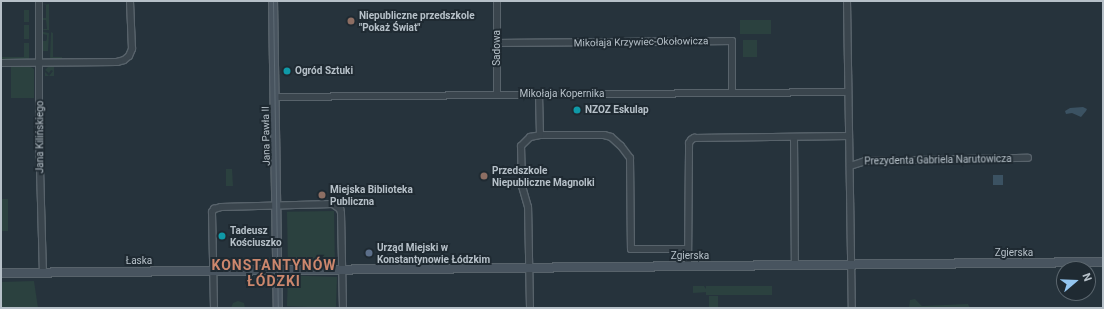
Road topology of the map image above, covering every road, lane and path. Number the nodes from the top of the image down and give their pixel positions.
1 (39, 1) edge
2 (130, 1) edge
3 (273, 1) edge
4 (497, 1) edge
5 (847, 1) edge
6 (497, 43) junction
7 (1, 63) edge
8 (40, 63) junction
9 (848, 92) junction
10 (732, 93) junction
11 (497, 95) junction
12 (539, 95) junction
13 (275, 98) junction
14 (540, 135) junction
15 (849, 136) junction
16 (794, 137) junction
17 (1028, 158) dead end
18 (850, 166) junction
19 (277, 205) junction
20 (688, 248) junction
21 (1103, 262) edge
22 (851, 264) junction
23 (795, 265) junction
24 (688, 266) junction
25 (530, 268) junction
26 (278, 270) junction
27 (342, 270) junction
28 (213, 271) junction
29 (1, 273) edge
30 (43, 273) junction
31 (214, 308) edge
32 (278, 308) edge
33 (343, 308) edge
34 (530, 308) edge
35 (852, 308) edge

1 - 8 street, Jana Kilińskiego
2 - 8 street
3 - 13 main road, Jana Pawła II
4 - 6 street, Sadowa
5 - 9 street, Prezydenta Gabriela Narutowicza
6 - 10 street, Mikołaja Krzywiec-Okołowicza
6 - 11 street, Sadowa
7 - 8 street
8 - 30 street, Jana Kilińskiego
9 - 10 street, Mikołaja Kopernika
9 - 15 street, Prezydenta Gabriela Narutowicza
10 - 12 street, Mikołaja Kopernika
11 - 12 street, Mikołaja Kopernika
11 - 13 street, Mikołaja Kopernika
12 - 14 street
13 - 19 main road, Jana Pawła II
14 - 20 street
14 - 25 street
15 - 16 street
15 - 18 street, Prezydenta Gabriela Narutowicza
16 - 20 street
16 - 23 street
17 - 18 street, Prezydenta Gabriela Narutowicza
18 - 22 street, Prezydenta Gabriela Narutowicza
19 - 26 main road, Jana Pawła II
19 - 27 street
19 - 28 street
20 - 24 street
21 - 22 main road, Zgierska
22 - 23 main road, Zgierska
22 - 35 street, Prezydenta Gabriela Narutowicza
23 - 24 main road, Zgierska
24 - 25 main road, Zgierska
25 - 27 main road, Zgierska
25 - 34 street
26 - 27 main road, Zgierska
26 - 28 main road, Łaska
26 - 32 main road, Jana Pawła II
27 - 33 street
28 - 30 main road, Łaska
28 - 31 street
29 - 30 main road, Łaska

